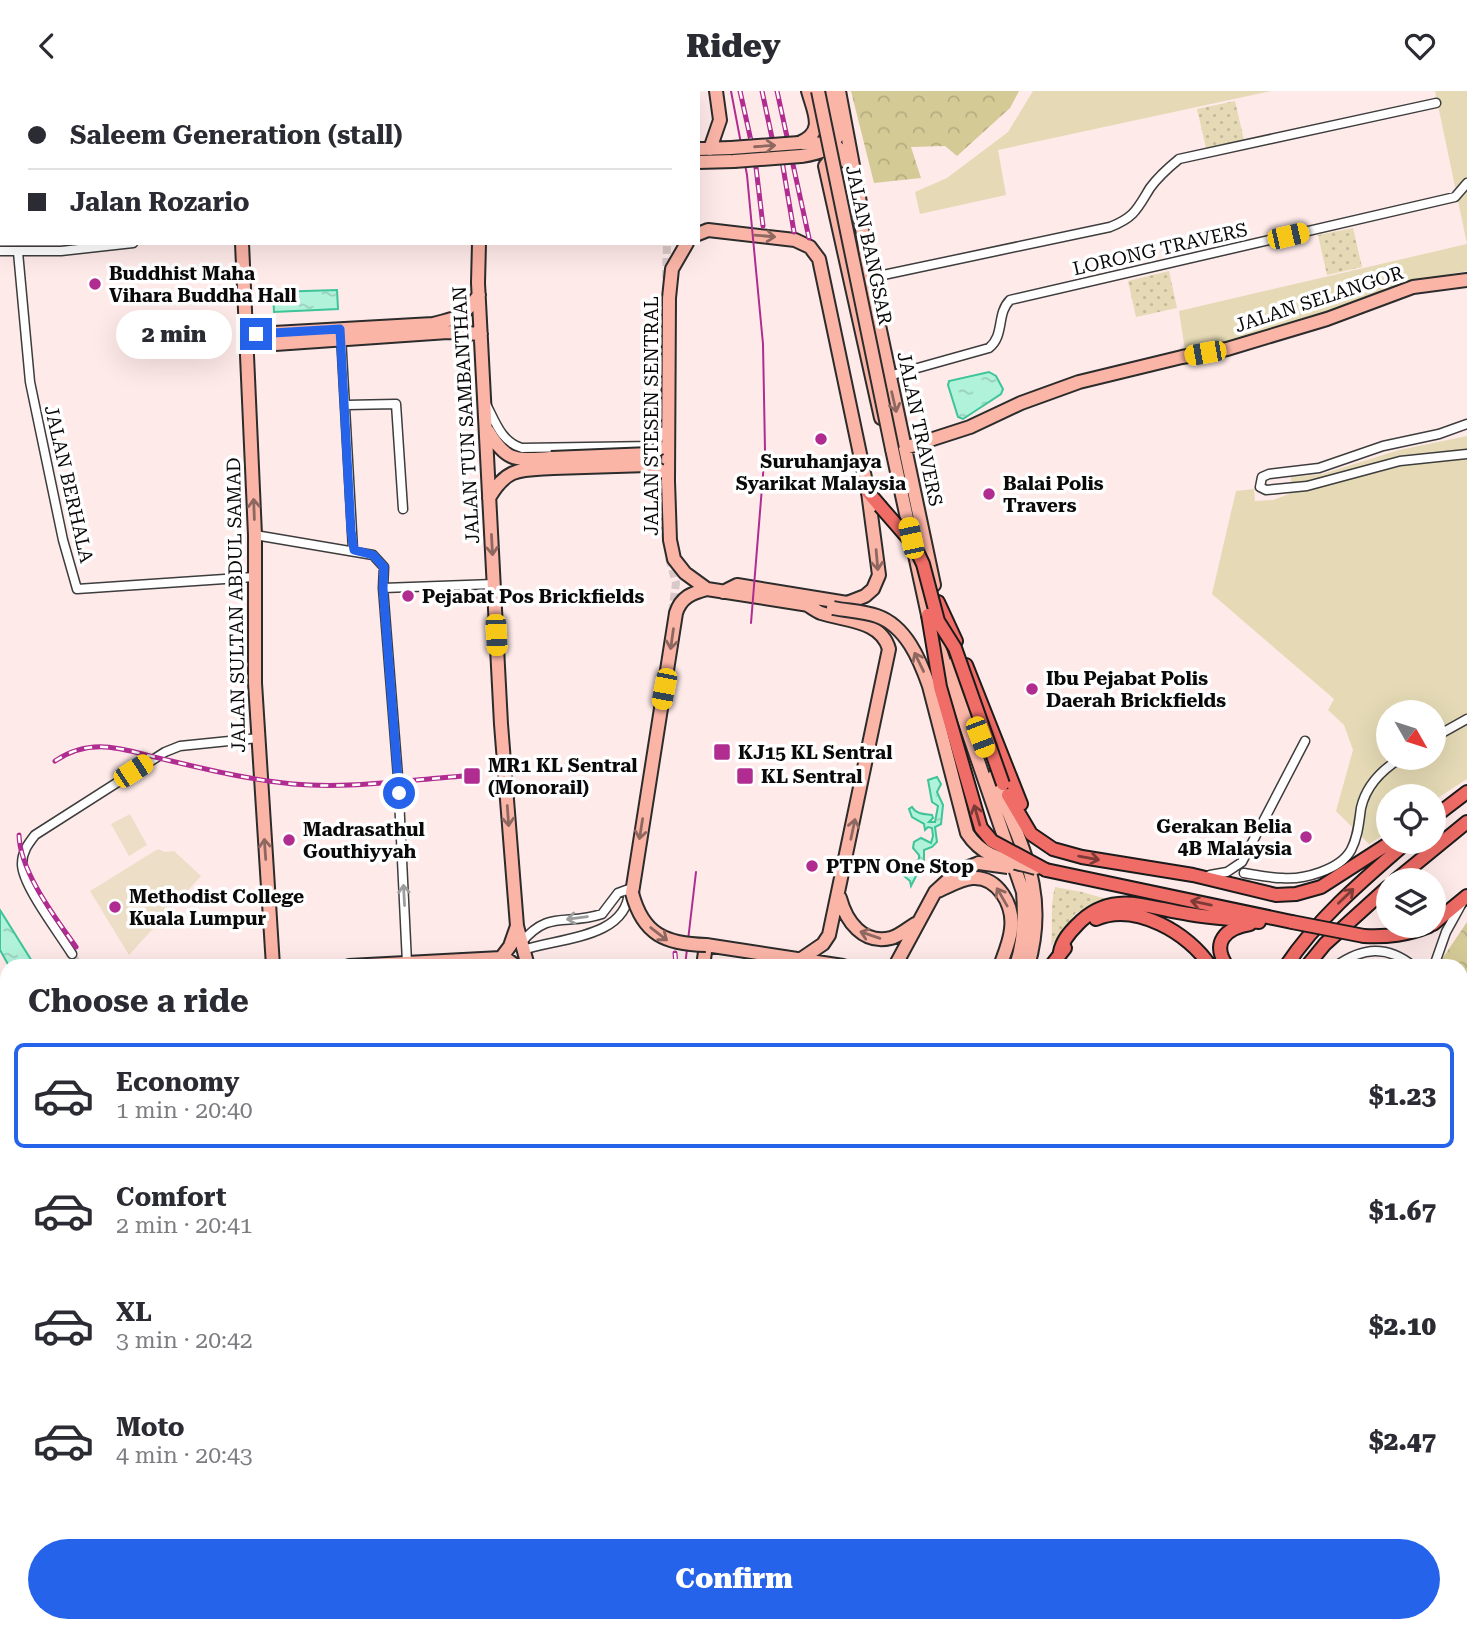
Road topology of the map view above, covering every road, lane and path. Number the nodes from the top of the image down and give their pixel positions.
1 (716, 91) edge
2 (808, 91) edge
3 (818, 91) edge
4 (830, 91) edge
5 (839, 91) edge
6 (1436, 103) dead end
7 (837, 120) junction
8 (817, 125) junction
9 (834, 143) junction
10 (704, 149) edge
11 (802, 150) junction
12 (732, 154) junction
13 (844, 157) junction
14 (700, 162) edge
15 (825, 166) junction
16 (1467, 183) edge
17 (860, 214) junction
18 (700, 233) edge
19 (115, 245) edge
20 (242, 245) edge
21 (478, 245) edge
22 (488, 245) edge
23 (686, 245) edge
24 (0, 251) edge
25 (18, 252) junction
26 (869, 278) junction
27 (1467, 280) edge
28 (479, 289) junction
29 (247, 328) junction
30 (340, 334) junction
31 (481, 334) junction
32 (248, 346) junction
33 (888, 376) junction
34 (485, 401) junction
35 (346, 405) junction
36 (1467, 424) edge
37 (486, 428) junction
38 (666, 433) junction
39 (905, 448) junction
40 (1467, 454) edge
41 (893, 455) junction
42 (552, 463) junction
43 (664, 476) junction
44 (868, 492) junction
45 (489, 498) junction
46 (403, 509) dead end
47 (255, 535) junction
48 (354, 550) junction
49 (254, 577) junction
50 (494, 584) junction
51 (383, 588) junction
52 (707, 589) junction
53 (723, 592) junction
54 (938, 602) junction
55 (806, 604) junction
56 (928, 615) junction
57 (1467, 719) edge
58 (1446, 731) edge
59 (258, 738) junction
60 (1305, 741) dead end
61 (1384, 770) edge
62 (1467, 786) edge
63 (1005, 790) junction
64 (1467, 792) edge
65 (1446, 799) edge
66 (1446, 808) edge
67 (1011, 819) junction
68 (1467, 822) edge
69 (1061, 851) junction
70 (1376, 852) edge
71 (1393, 854) edge
72 (1242, 862) junction
73 (1411, 868) edge
74 (1046, 870) junction
75 (1244, 873) junction
76 (1193, 875) junction
77 (630, 889) junction
78 (1029, 890) junction
79 (935, 892) junction
80 (1284, 894) junction
81 (839, 896) junction
82 (1466, 897) edge
83 (1376, 898) edge
84 (1446, 913) edge
85 (918, 922) junction
86 (1260, 922) junction
87 (1292, 922) junction
88 (517, 926) junction
89 (1376, 936) edge
90 (706, 945) junction
91 (1300, 945) junction
92 (522, 946) junction
93 (1060, 952) junction
94 (72, 954) tunnel mouth
95 (501, 958) junction
96 (273, 959) edge
97 (407, 959) edge
98 (482, 959) edge
99 (505, 959) edge
100 (526, 959) edge
101 (705, 959) edge
102 (801, 959) joint
103 (899, 959) edge
104 (1001, 959) edge
105 (1018, 959) edge
106 (1029, 959) edge
107 (1056, 959) edge
108 (1204, 959) edge
109 (1224, 959) edge
110 (1282, 959) edge
111 (1291, 959) edge
112 (1313, 959) edge
113 (1346, 959) edge
114 (1403, 959) edge
115 (1436, 959) edge

1 - 10 main road
2 - 8 main road
3 - 41 main road, JALAN BANGSAR, bridge
4 - 7 main road
5 - 17 main road, JALAN BANGSAR
6 - 26 street
7 - 8 main road
7 - 9 main road
8 - 11 main road
9 - 11 main road
9 - 13 main road
10 - 12 main road
11 - 12 main road, bridge
11 - 15 main road
12 - 14 main road
13 - 15 main road
13 - 17 main road
15 - 41 main road
16 - 33 street, LORONG TRAVERS
17 - 26 main road, JALAN TRAVERS
18 -> 44 main road
19 - 25 street
20 - 29 main road, JALAN SULTAN ABDUL SAMAD
21 - 28 main road, JALAN TUN SAMBANTHAN
22 - 28 main road
23 - 38 main road, JALAN STESEN SENTRAL
24 - 25 street
25 - 49 street, JALAN BERHALA
26 - 33 main road, JALAN TRAVERS
27 - 39 main road, JALAN SELANGOR
28 - 30 main road
28 - 31 main road, JALAN TUN SAMBANTHAN
29 - 30 main road
29 - 32 main road, JALAN SULTAN ABDUL SAMAD
30 - 31 main road
30 - 32 main road
30 - 35 street
31 - 34 main road, JALAN TUN SAMBANTHAN
47 -> 32 main road, JALAN SULTAN ABDUL SAMAD
33 -> 39 main road, JALAN TRAVERS
34 - 37 main road, JALAN TUN SAMBANTHAN
34 - 38 street
35 - 46 street
35 - 48 street
36 - 40 street
37 - 42 main road
37 - 45 main road, JALAN TUN SAMBANTHAN
38 - 42 main road, bridge
38 - 43 main road, JALAN STESEN SENTRAL
39 - 54 main road, JALAN TRAVERS
41 - 56 main road, JALAN TRAVERS
42 - 43 main road, bridge
42 - 45 main road
43 - 52 main road, JALAN STESEN SENTRAL
44 -> 53 main road
44 - 63 main road, bridge
45 -> 50 main road, JALAN TUN SAMBANTHAN
47 - 48 street
47 - 49 main road, JALAN SULTAN ABDUL SAMAD
48 - 51 street
49 - 59 main road, JALAN SULTAN ABDUL SAMAD
50 - 51 street
50 -> 88 main road, JALAN TUN SAMBANTHAN
97 -> 51 street
52 - 53 main road, JALAN STESEN SENTRAL
52 -> 77 main road
53 - 55 main road, JALAN STESEN SENTRAL
54 - 67 main road, JALAN TRAVERS
54 - 69 main road
74 -> 55 main road, JALAN STESEN SENTRAL, bridge
81 -> 55 main road, JALAN STESEN SENTRAL
74 -> 56 main road, bridge
56 - 78 main road, JALAN TRAVERS
57 - 58 street
59 - 94 street
96 -> 59 main road, JALAN SULTAN ABDUL SAMAD
60 - 72 street
61 - 75 street
62 - 65 main road
63 - 67 main road
63 - 69 main road
64 - 66 main road
67 - 78 main road, JALAN TRAVERS
68 - 73 main road
69 -> 76 main road
70 - 80 main road
91 -> 71 main road
72 - 75 street
72 - 76 street
74 - 79 main road, bridge
87 -> 74 main road
75 - 80 street
76 - 80 main road
77 -> 90 main road, bridge
77 -> 92 street
77 - 92 street
78 - 105 main road
78 - 106 main road
79 - 85 main road
104 -> 79 main road
85 -> 81 main road
81 - 102 main road
82 - 84 main road
82 - 115 street
83 - 112 main road
85 - 103 main road
86 - 87 main road
86 - 93 main road
86 - 109 main road
87 - 89 main road, bridge
88 - 92 main road, JALAN TUN SAMBANTHAN
88 - 95 main road
90 - 101 main road
90 - 102 main road
91 - 110 main road
91 - 111 main road
92 - 100 main road, JALAN TUN SAMBANTHAN
93 - 107 main road
93 - 108 main road
95 - 98 main road
95 - 99 main road
113 - 114 street

